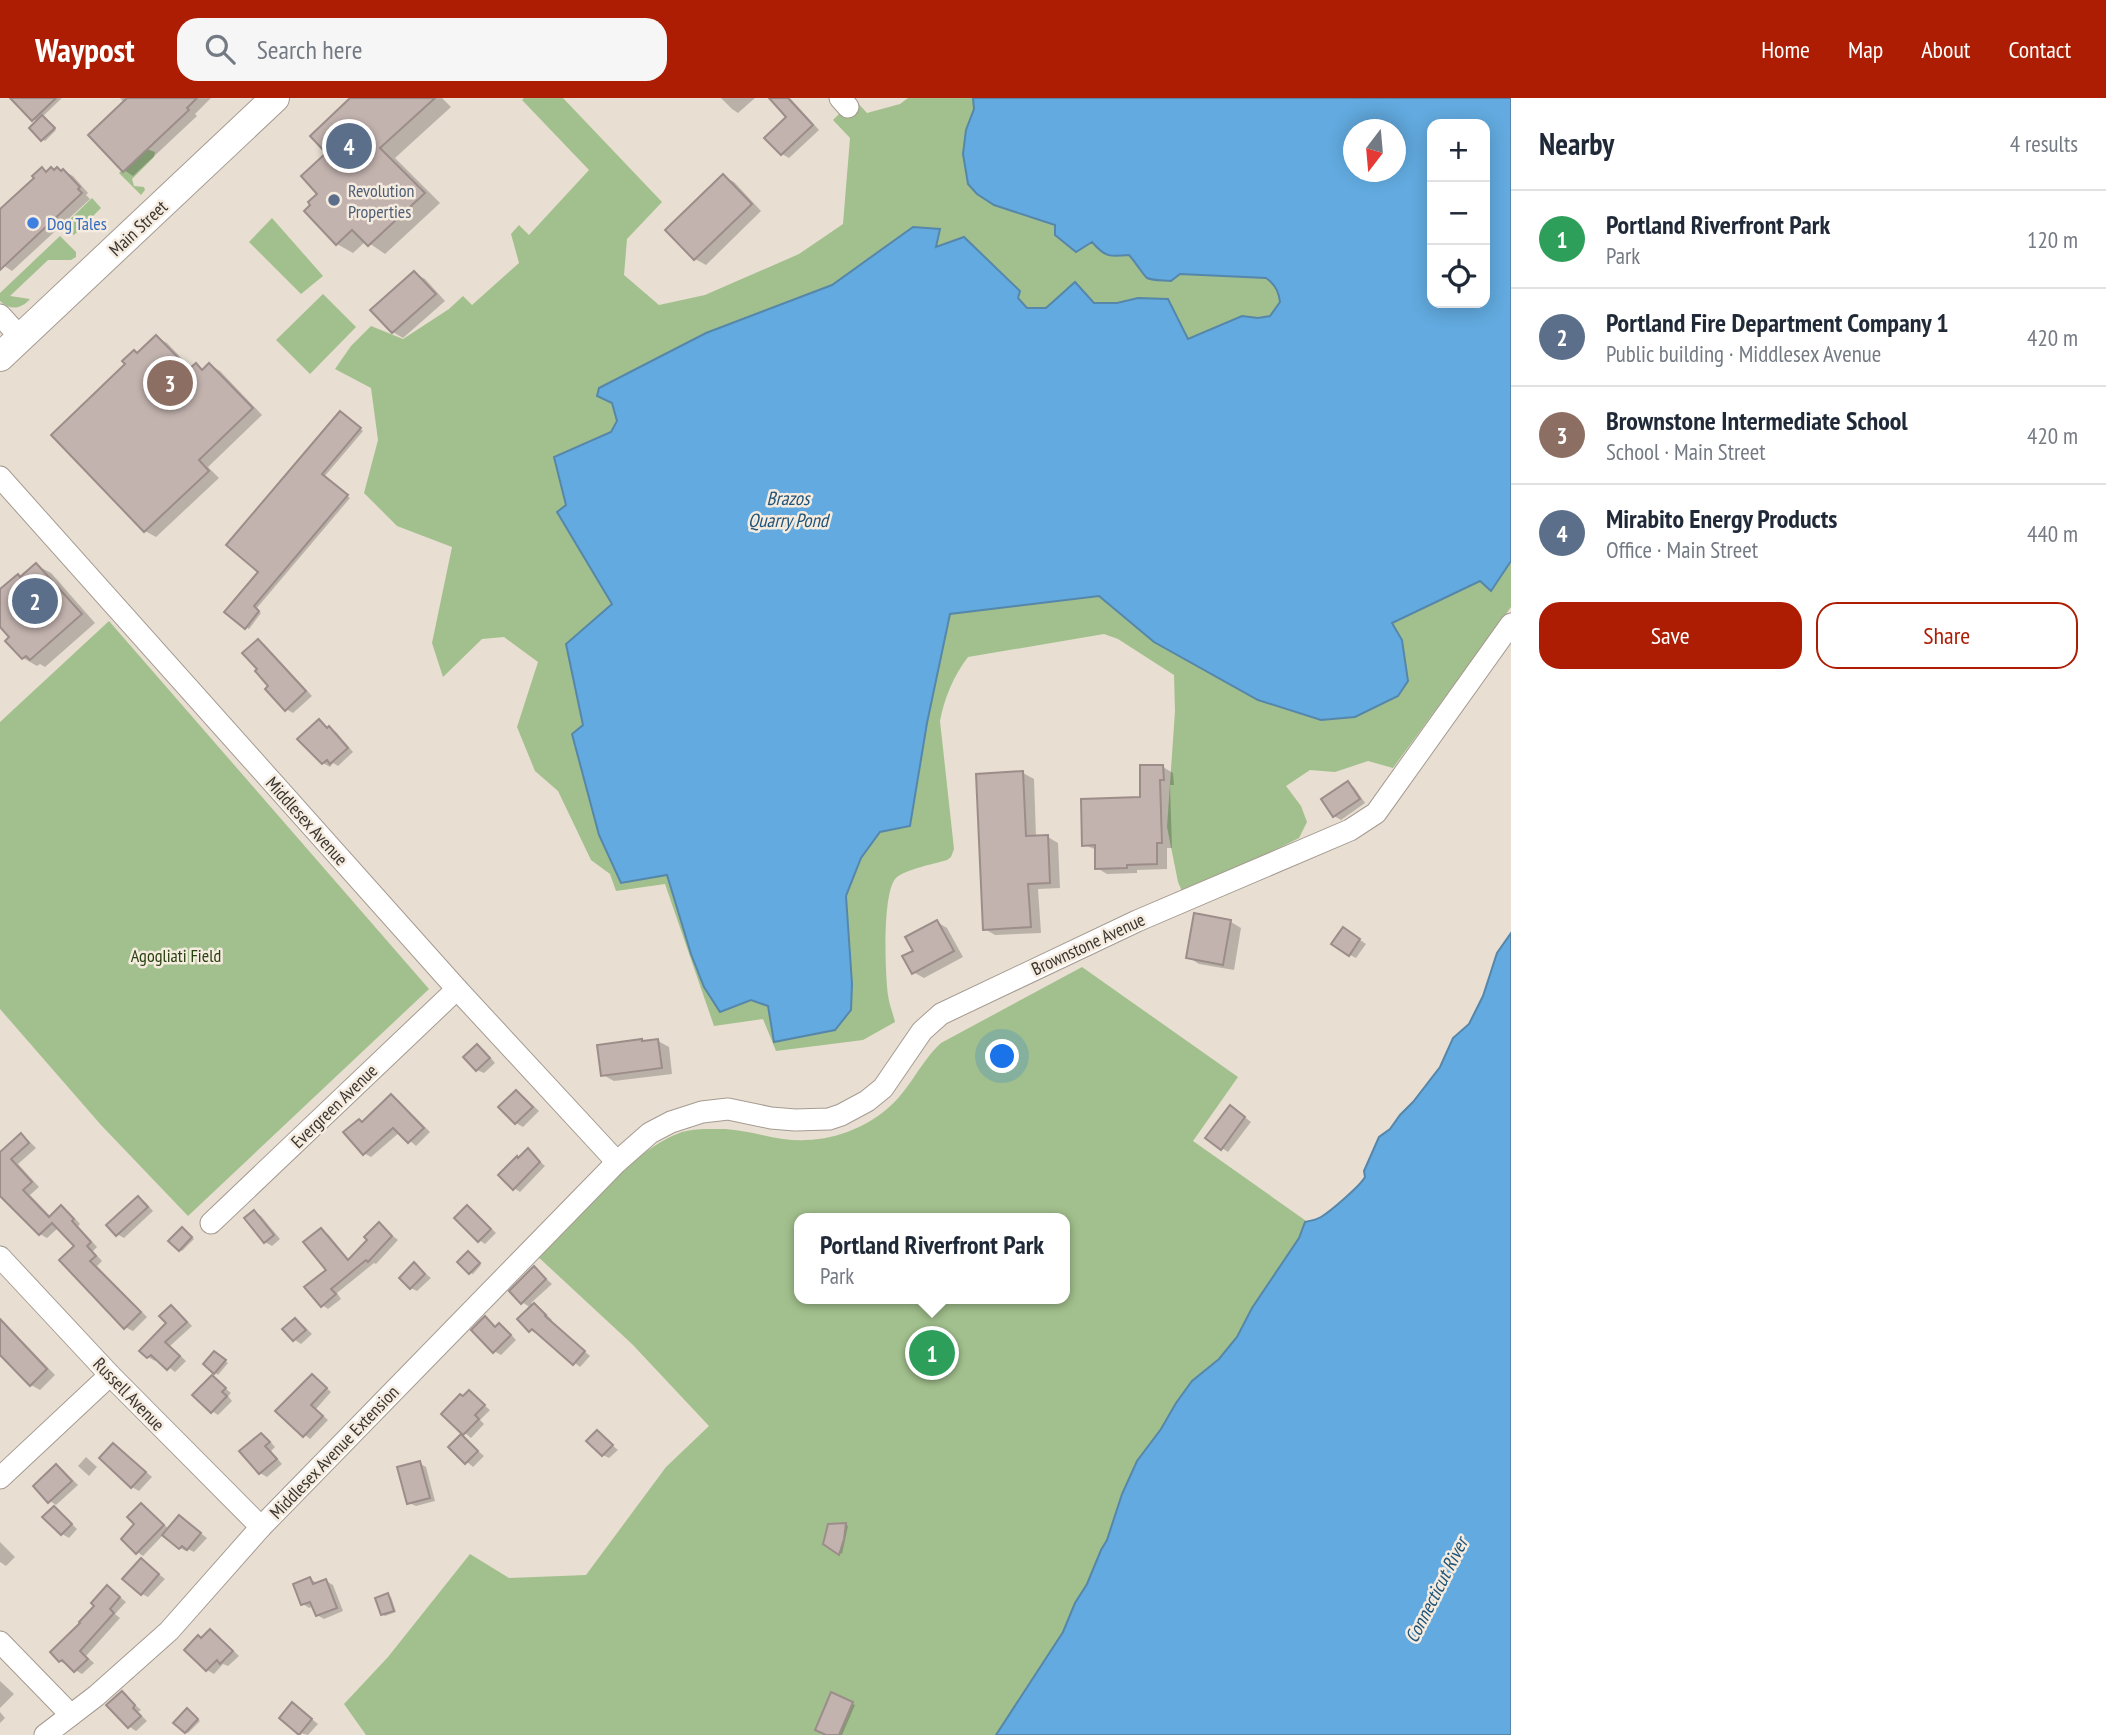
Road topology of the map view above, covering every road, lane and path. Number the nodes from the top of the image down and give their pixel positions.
1 (275, 98) edge
2 (0, 314) edge
3 (21, 338) junction
4 (0, 358) edge
5 (0, 477) edge
6 (1511, 624) edge
7 (457, 989) junction
8 (617, 1162) junction
9 (211, 1223) dead end
10 (0, 1257) edge
11 (110, 1375) junction
12 (0, 1478) edge
13 (261, 1527) junction
14 (0, 1643) edge
15 (71, 1715) junction
16 (45, 1735) edge

1 - 3 main road, Main Street
2 - 3 street
3 - 4 main road, Main Street
5 - 7 street, Middlesex Avenue
6 - 8 street, Brownstone Avenue
7 - 8 street, Middlesex Avenue
7 - 9 street, Evergreen Avenue
8 - 13 street, Middlesex Avenue Extension
10 - 11 street, Russell Avenue
11 - 12 street
11 - 13 street, Russell Avenue
13 - 15 street, Middlesex Avenue Extension
14 - 15 street
15 - 16 street, Middlesex Avenue Extension

